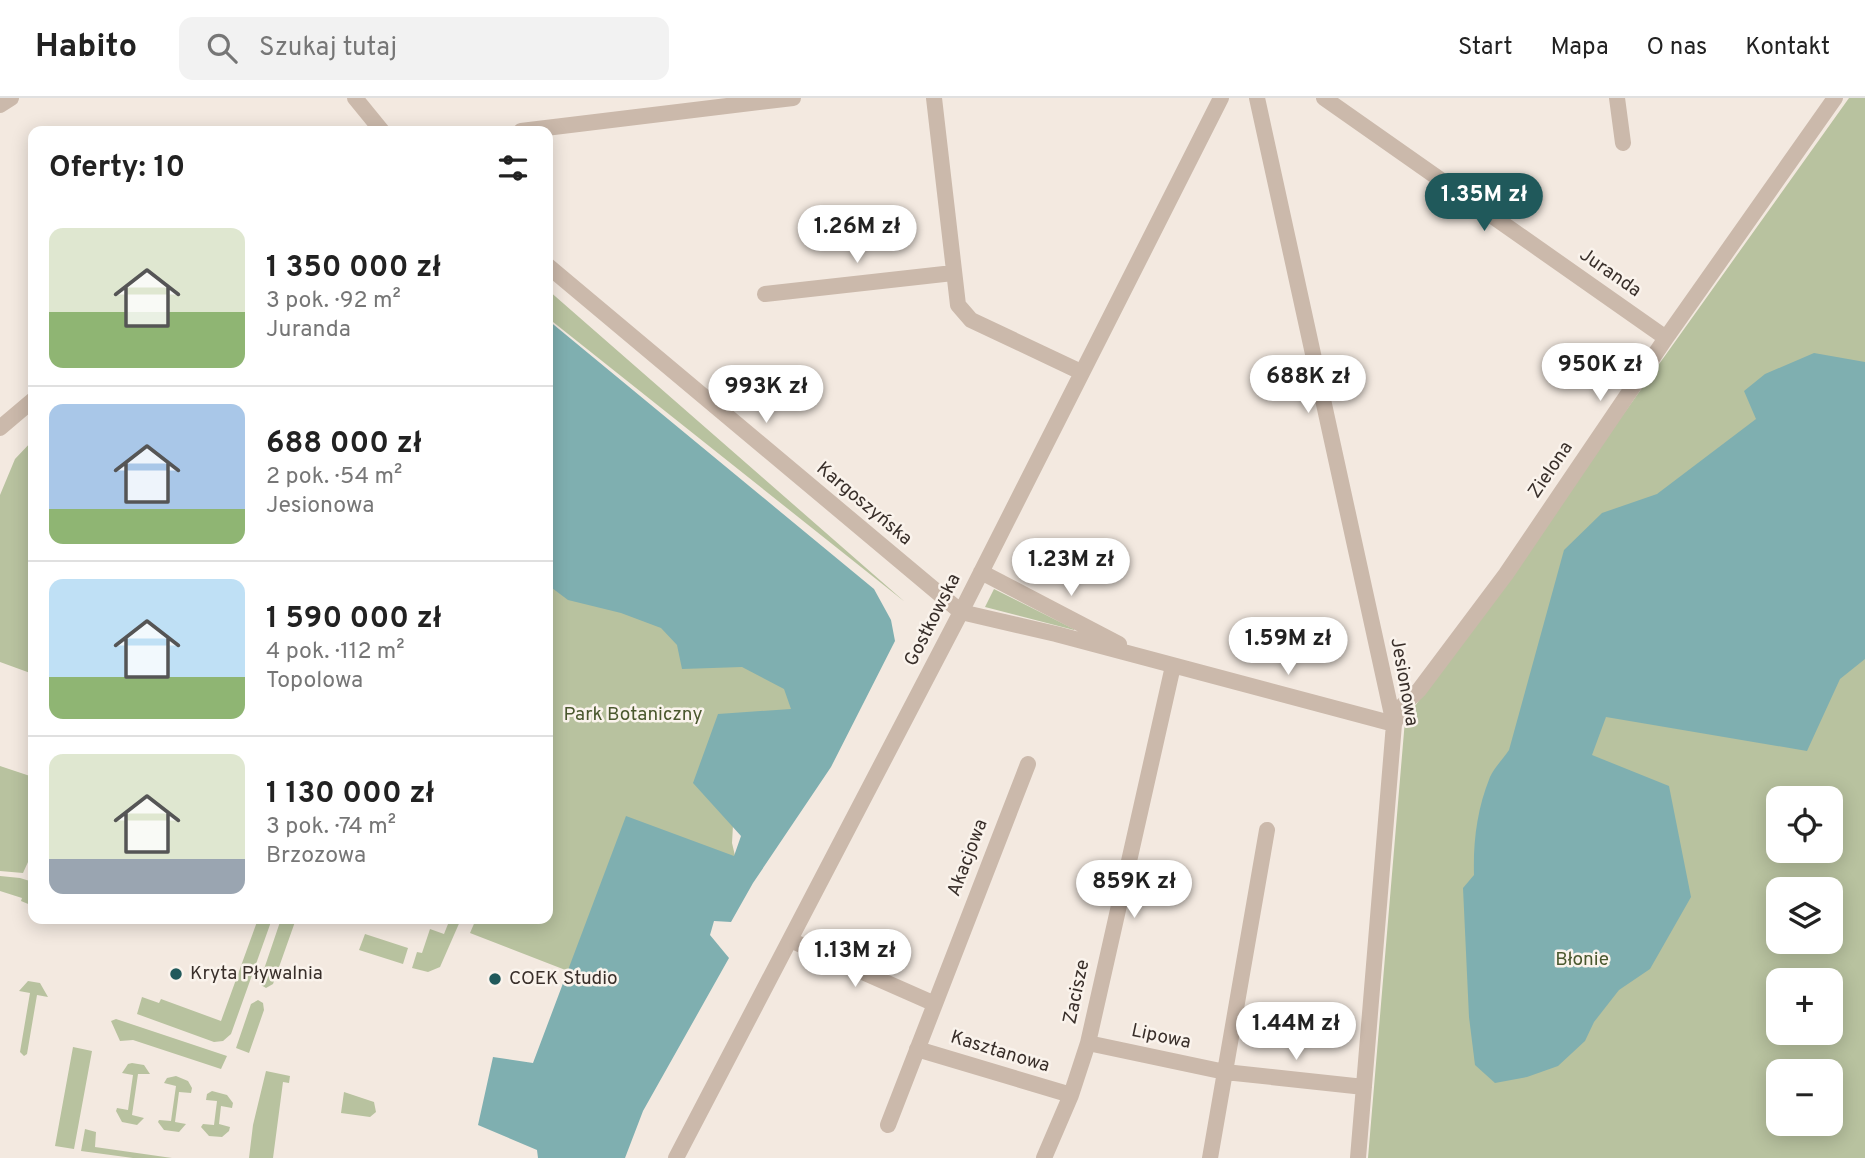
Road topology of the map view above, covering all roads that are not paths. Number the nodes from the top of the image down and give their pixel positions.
1 (11, 98) edge
2 (355, 98) edge
3 (793, 98) edge
4 (934, 98) edge
5 (1221, 98) edge
6 (1257, 98) edge
7 (1324, 98) edge
8 (1617, 98) edge
9 (1835, 98) edge
10 (0, 105) edge
11 (378, 126) edge
12 (553, 127) edge
13 (1623, 143) dead end
14 (553, 270) edge
15 (953, 273) junction
16 (765, 294) dead end
17 (1666, 338) junction
18 (1081, 372) junction
19 (28, 404) edge
20 (0, 428) edge
21 (981, 572) junction
22 (961, 612) junction
23 (1143, 657) junction
24 (1173, 666) junction
25 (1394, 724) junction
26 (1028, 764) dead end
27 (1267, 830) dead end
28 (790, 940) junction
29 (934, 1003) junction
30 (1088, 1043) junction
31 (917, 1049) junction
32 (1225, 1072) junction
33 (1364, 1087) junction
34 (1072, 1095) junction
35 (888, 1125) dead end
36 (676, 1158) edge
37 (1044, 1158) edge
38 (1210, 1158) edge
39 (1358, 1158) edge

1 - 10 street
2 - 11 street
3 - 12 street
4 - 15 street
5 - 18 street, Gostkowska
6 - 25 street, Jesionowa
7 - 17 street, Juranda
8 - 13 street
9 - 17 street, Zielona
14 - 22 street, Kargoszyńska
15 - 16 street
15 - 18 street
17 - 25 street, Zielona
18 - 21 street, Gostkowska
19 - 20 street
21 - 22 street, Gostkowska
21 - 23 street
22 - 23 street
22 - 28 street, Gostkowska
23 - 24 street
24 - 25 street
24 - 30 street, Zacisze
25 - 33 street, Jesionowa
26 - 29 street, Akacjowa
27 - 32 street
28 - 29 street
28 - 36 street, Gostkowska
29 - 31 street, Akacjowa
30 - 32 street, Lipowa
30 - 34 street, Zacisze
31 - 34 street, Kasztanowa
31 - 35 street, Akacjowa
32 - 33 street, Lipowa
32 - 38 street
33 - 39 street, Jesionowa
34 - 37 street, Zacisze

